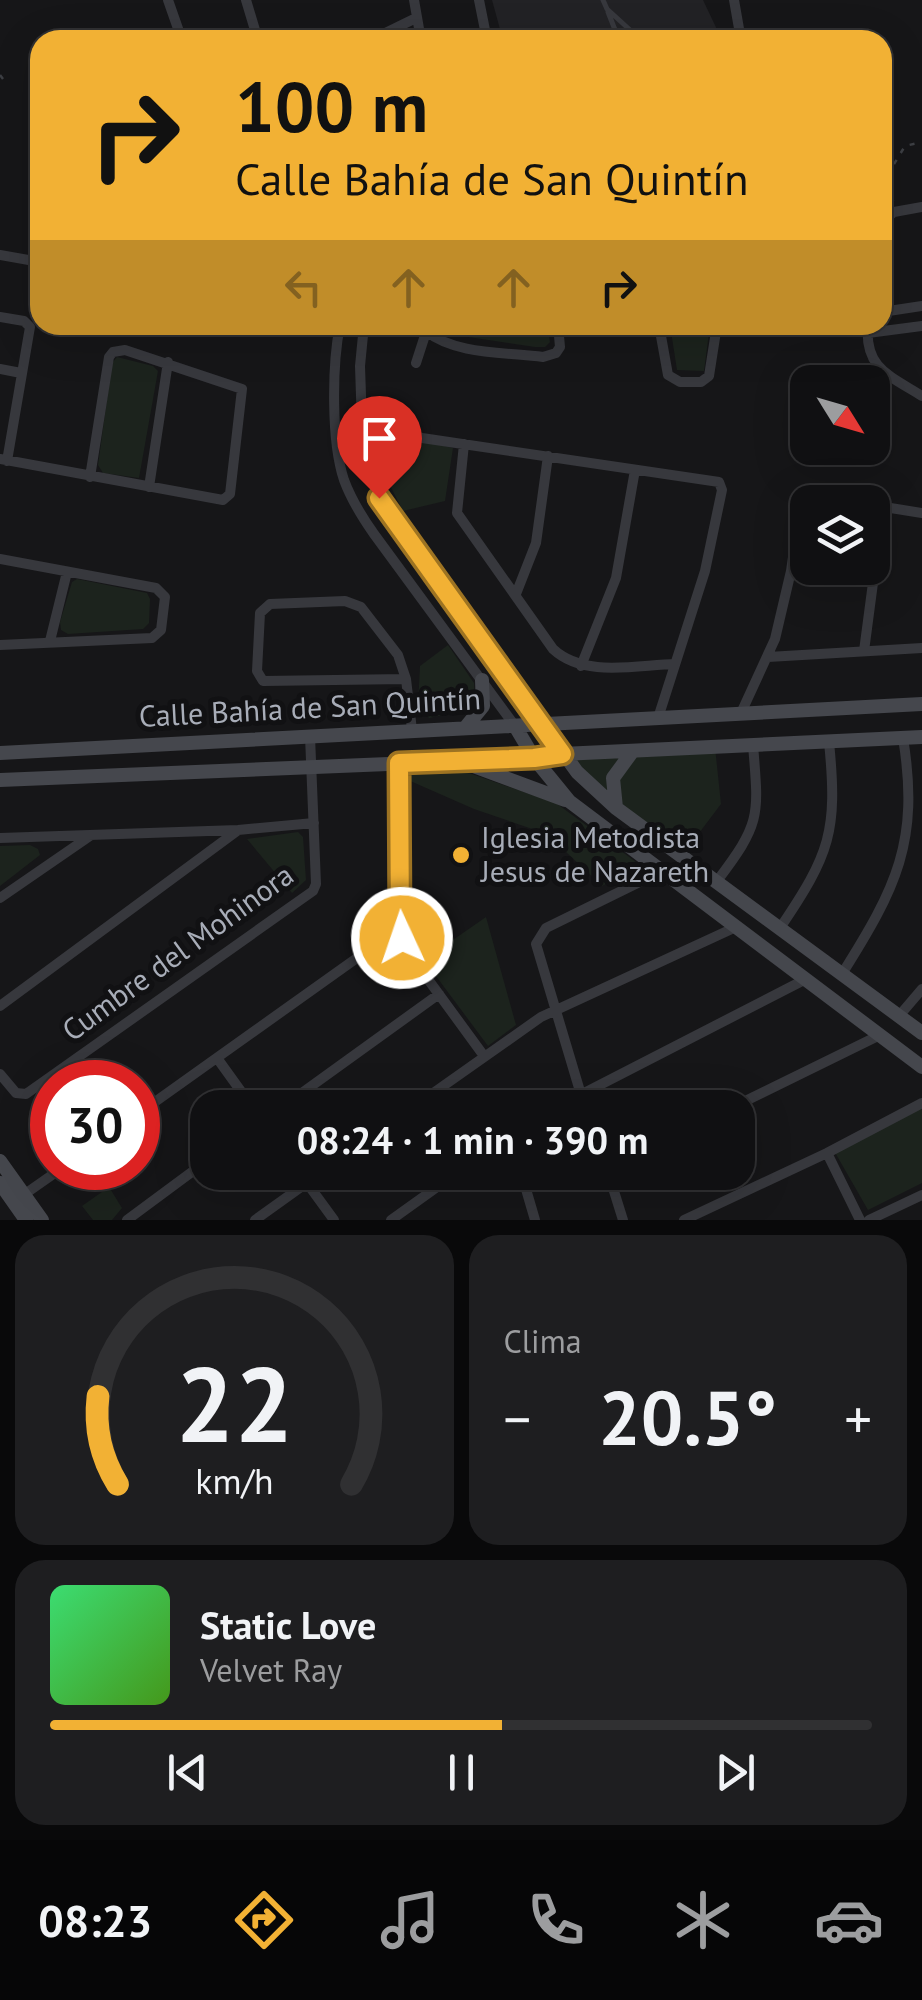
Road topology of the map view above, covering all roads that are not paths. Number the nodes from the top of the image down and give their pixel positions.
1 (168, 0) edge
2 (246, 0) edge
3 (414, 0) edge
4 (479, 0) edge
5 (603, 0) edge
6 (734, 0) edge
7 (608, 9) junction
8 (416, 18) junction
9 (178, 30) edge
10 (255, 30) edge
11 (391, 30) edge
12 (419, 30) edge
13 (485, 30) edge
14 (615, 30) edge
15 (630, 30) edge
16 (738, 30) edge
17 (922, 207) edge
18 (892, 214) edge
19 (0, 255) edge
20 (30, 260) edge
21 (922, 306) edge
22 (892, 310) edge
23 (0, 317) edge
24 (922, 326) edge
25 (892, 328) edge
26 (339, 335) edge
27 (363, 335) edge
28 (425, 335) edge
29 (432, 335) edge
30 (559, 335) edge
31 (661, 335) edge
32 (715, 335) edge
33 (867, 335) edge
34 (168, 362) junction
35 (416, 363) dead end
36 (0, 369) edge
37 (22, 373) junction
38 (922, 396) edge
39 (361, 417) junction
40 (464, 444) junction
41 (548, 456) junction
42 (3, 460) edge
43 (635, 470) junction
44 (90, 477) junction
45 (149, 487) junction
46 (890, 508) edge
47 (922, 512) edge
48 (0, 559) edge
49 (67, 572) junction
50 (790, 578) edge
51 (870, 585) edge
52 (516, 594) junction
53 (50, 641) junction
54 (0, 644) edge
55 (922, 648) edge
56 (864, 650) junction
57 (768, 657) junction
58 (675, 664) junction
59 (581, 666) junction
60 (406, 679) junction
61 (482, 680) junction
62 (922, 704) edge
63 (741, 713) junction
64 (658, 718) junction
65 (542, 724) junction
66 (514, 726) junction
67 (465, 728) junction
68 (412, 730) junction
69 (310, 736) junction
70 (902, 738) junction
71 (922, 738) edge
72 (829, 742) junction
73 (754, 745) junction
74 (632, 752) junction
75 (0, 753) edge
76 (562, 754) junction
77 (534, 758) junction
78 (458, 760) junction
79 (399, 763) junction
80 (311, 766) junction
81 (0, 780) edge
82 (569, 801) junction
83 (616, 808) junction
84 (314, 823) junction
85 (238, 830) junction
86 (91, 835) junction
87 (0, 838) edge
88 (662, 871) junction
89 (718, 881) junction
90 (0, 898) edge
91 (736, 927) junction
92 (400, 928) junction
93 (780, 928) junction
94 (842, 974) junction
95 (806, 979) junction
96 (922, 989) edge
97 (439, 994) junction
98 (0, 1006) edge
99 (554, 1010) junction
100 (899, 1016) junction
101 (922, 1033) edge
102 (880, 1035) junction
103 (484, 1056) junction
104 (217, 1058) junction
105 (922, 1066) edge
106 (0, 1074) edge
107 (239, 1090) edge
108 (306, 1090) edge
109 (437, 1090) edge
110 (578, 1090) edge
111 (583, 1090) edge
112 (755, 1096) edge
113 (160, 1098) edge
114 (922, 1103) edge
115 (828, 1154) junction
116 (0, 1162) edge
117 (190, 1173) edge
118 (1, 1187) edge
119 (30, 1190) edge
120 (297, 1190) edge
121 (312, 1190) edge
122 (433, 1190) edge
123 (525, 1190) edge
124 (614, 1190) edge
125 (922, 1194) edge
126 (19, 1198) junction
127 (530, 1218) edge
128 (26, 1220) edge
129 (42, 1220) edge
130 (127, 1220) edge
131 (255, 1220) edge
132 (334, 1220) edge
133 (392, 1220) edge
134 (623, 1220) edge
135 (684, 1220) edge
136 (860, 1220) edge
137 (869, 1220) edge

1 - 9 street
2 - 10 street
3 - 8 street
4 - 13 street
5 - 7 lane
6 - 16 street
7 - 14 lane
7 - 15 lane
8 - 11 street
8 - 12 street
17 - 18 street
19 - 20 street
21 - 22 street
23 - 37 street
24 - 25 street
26 - 61 street
27 - 39 street
28 - 35 street
29 - 30 street
31 - 32 street
33 - 38 street
34 - 44 street
34 - 45 street
34 - 45 street
36 - 37 street
37 - 42 street
39 - 40 street
39 - 65 street
40 - 41 street
40 - 52 street
41 - 43 street
41 - 52 street
42 - 44 street
43 - 58 street
43 - 59 street
44 - 45 street
46 - 47 street
48 - 49 street
49 - 53 street
49 - 53 street
50 - 57 street
51 - 56 street
52 - 59 street
53 - 54 street
55 - 56 street
56 - 57 street
57 - 63 street
58 - 59 street
58 - 64 street
60 - 60 street
60 - 68 street
61 - 66 street
61 - 67 street
62 - 63 street, Calle Bahía de San Quintín
63 - 64 street, Calle Bahía de San Quintín
64 - 65 street, Calle Bahía de San Quintín
65 - 66 street, Calle Bahía de San Quintín
65 - 76 street
66 - 67 street, Calle Bahía de San Quintín
66 - 77 street
67 - 68 street, Calle Bahía de San Quintín
68 - 69 street, Calle Bahía de San Quintín
69 - 75 street, Calle Bahía de San Quintín
69 - 80 street, Cumbre del Mohinora
70 - 71 street, Calle Bahía de San Quintín
70 - 72 street, Calle Bahía de San Quintín
70 - 94 street
72 - 73 street, Calle Bahía de San Quintín
72 - 93 street
73 - 74 street, Calle Bahía de San Quintín
73 - 89 street
74 - 76 street, Calle Bahía de San Quintín
74 - 83 street
76 - 77 street, Calle Bahía de San Quintín
76 - 83 street
77 - 78 street, Calle Bahía de San Quintín
77 - 82 street
78 - 79 street, Calle Bahía de San Quintín
78 - 82 street
79 - 80 street, Calle Bahía de San Quintín
79 - 92 street
80 - 81 street, Calle Bahía de San Quintín
80 - 84 street, Cumbre del Mohinora
82 - 88 street
83 - 89 street
84 - 85 street
84 - 106 street, Cumbre del Mohinora
85 - 86 street
85 - 98 street
86 - 87 street
86 - 90 street
88 - 91 street
88 - 99 street
89 - 93 street
91 - 95 street
91 - 99 street
92 - 97 street
92 - 104 street
93 - 94 street
94 - 100 street
95 - 102 street
95 - 111 street
96 - 100 street
97 - 103 street
97 - 108 street
99 - 103 street
99 - 110 street
100 - 101 street
102 - 105 street
102 - 112 street
103 - 109 street
104 - 107 street
104 - 113 street
114 - 115 street
115 - 135 street
115 - 136 street
116 - 126 street
117 - 130 street
118 - 126 street
119 - 126 street
120 - 131 street
121 - 132 street
122 - 133 street
123 - 127 street
124 - 134 street
125 - 137 street
126 - 128 street
126 - 129 street

